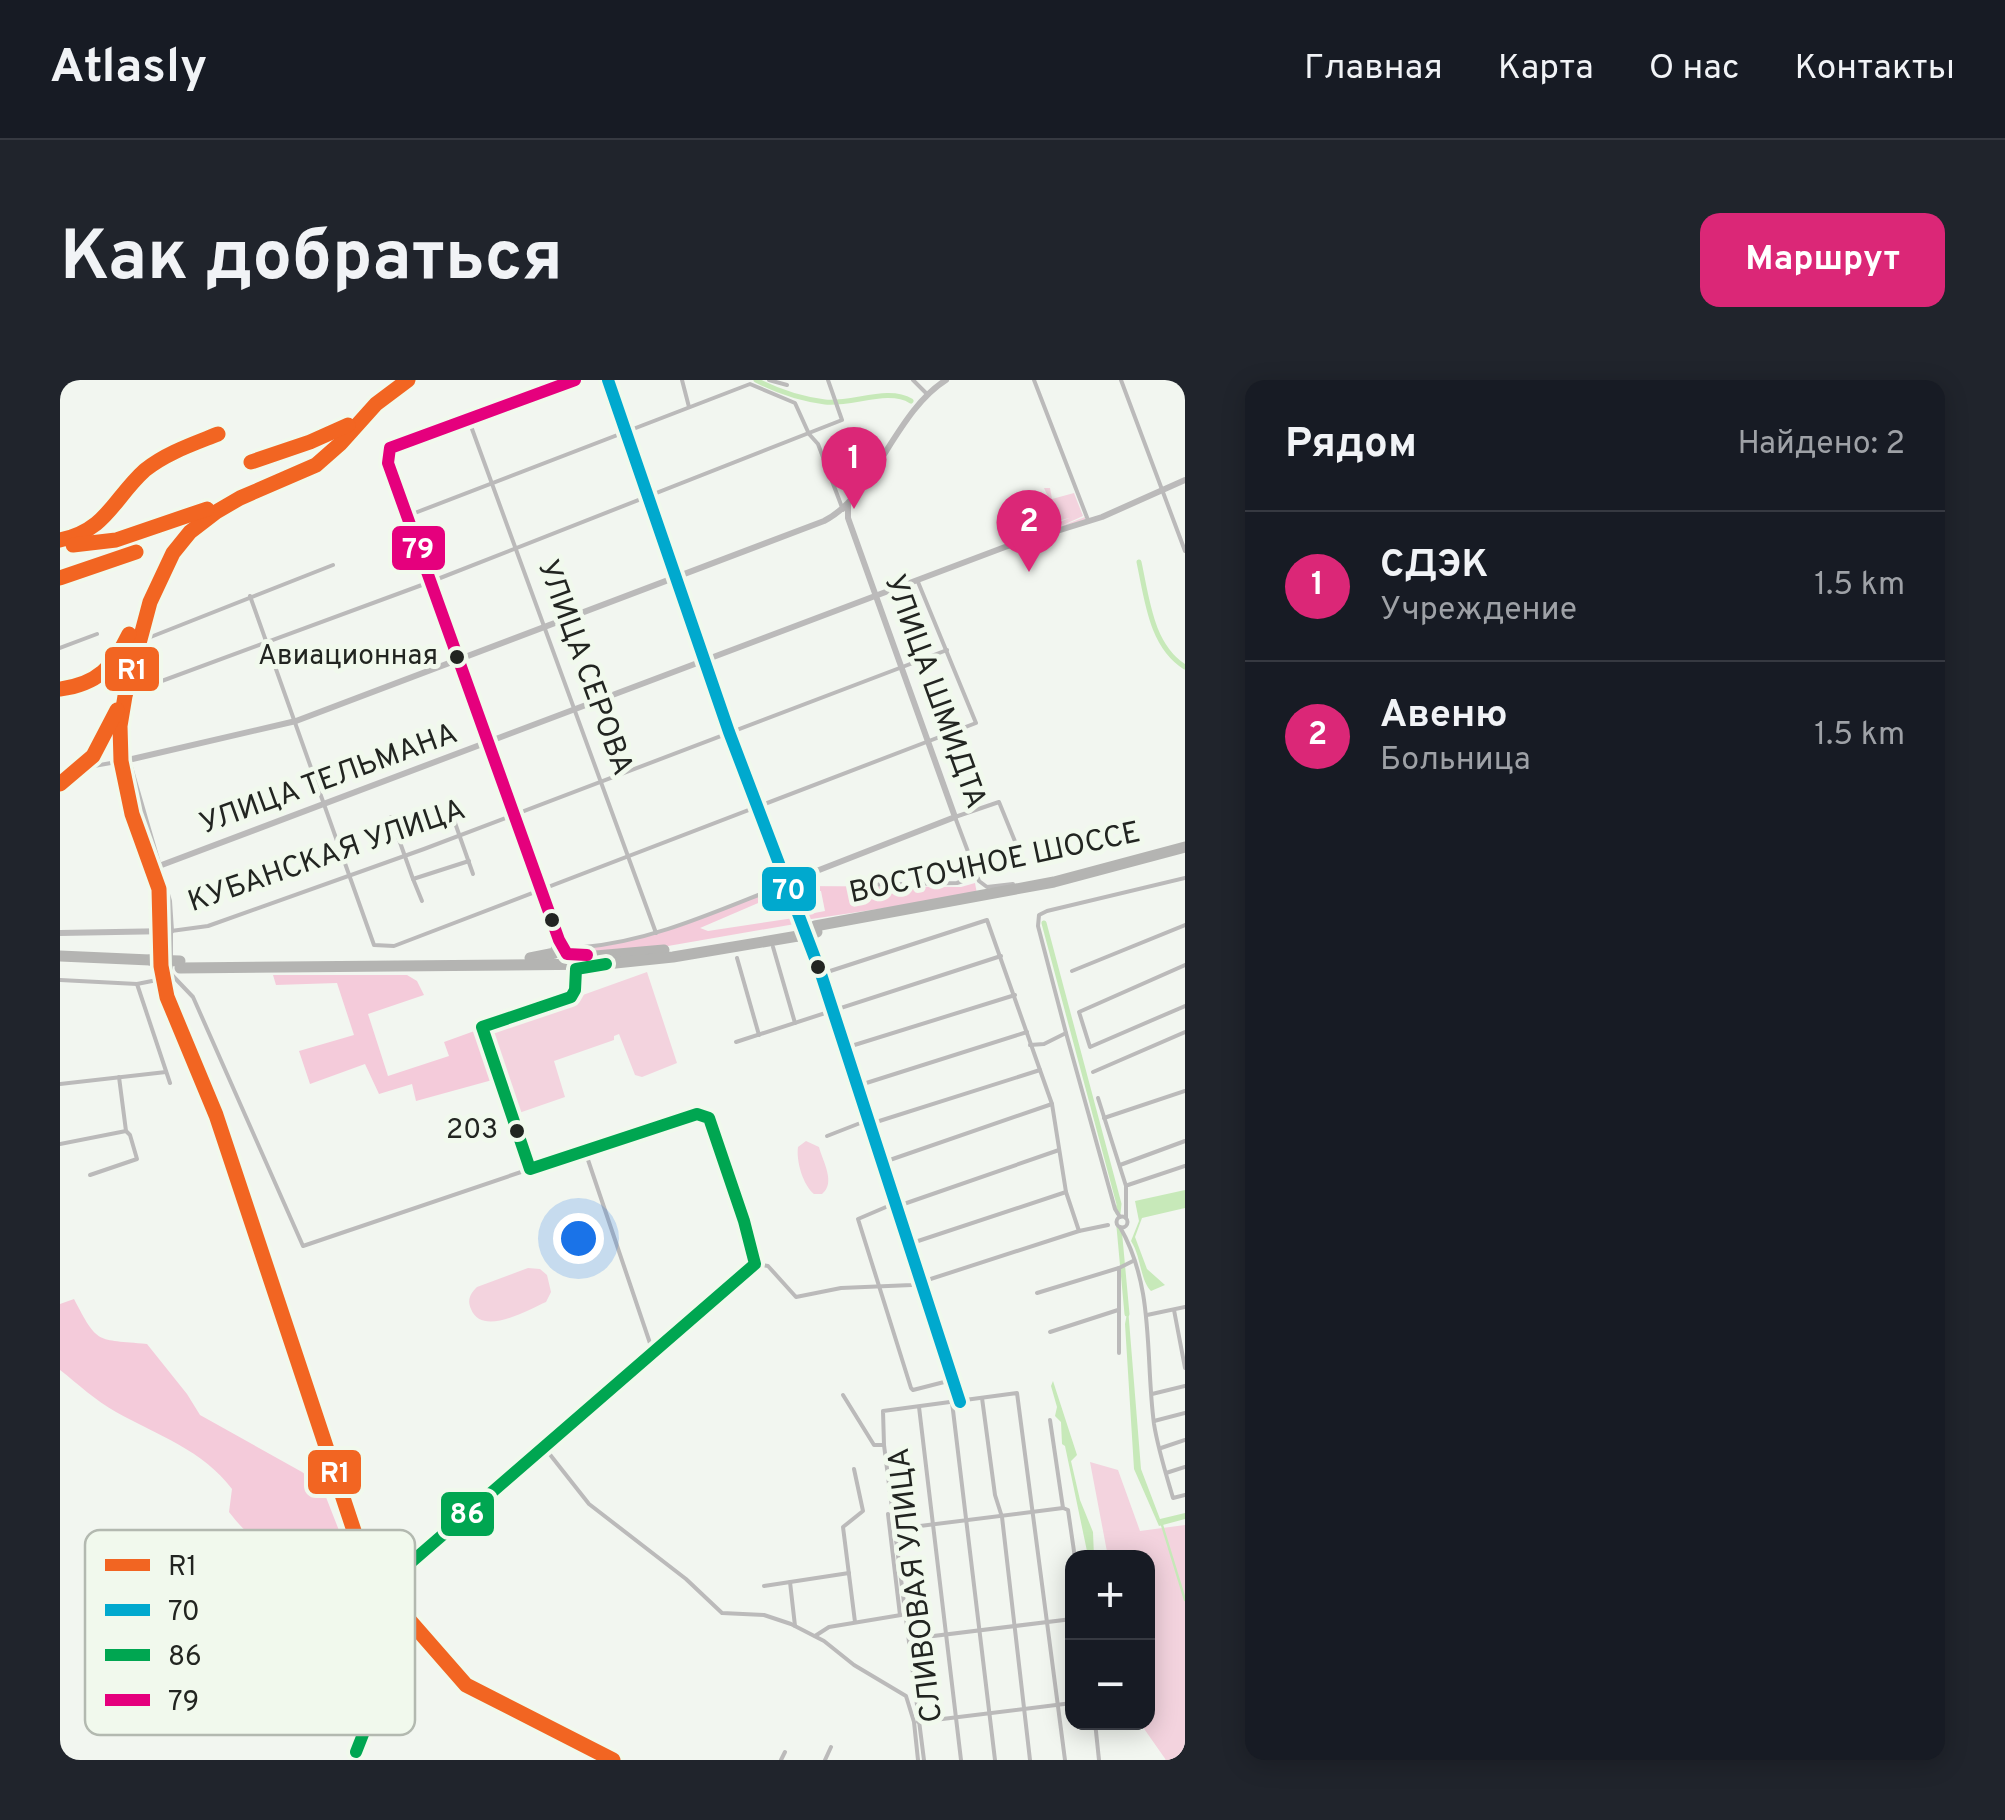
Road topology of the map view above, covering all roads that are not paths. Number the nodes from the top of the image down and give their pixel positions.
1 (575, 380) edge
2 (608, 380) edge
3 (682, 380) edge
4 (769, 380) edge
5 (828, 380) edge
6 (913, 380) edge
7 (946, 380) edge
8 (1034, 380) edge
9 (1121, 380) edge
10 (786, 382) edge
11 (927, 394) junction
12 (689, 407) junction
13 (468, 418) junction
14 (626, 431) junction
15 (809, 434) junction
16 (1185, 480) edge
17 (492, 482) junction
18 (1162, 489) junction
19 (647, 497) junction
20 (850, 500) junction
21 (842, 508) junction
22 (407, 516) junction
23 (848, 518) junction
24 (1089, 522) junction
25 (516, 546) junction
26 (1185, 551) edge
27 (333, 565) dead end
28 (675, 579) junction
29 (430, 582) junction
30 (918, 582) junction
31 (250, 596) junction
32 (875, 597) junction
33 (546, 628) junction
34 (96, 634) dead end
35 (267, 643) junction
36 (60, 648) edge
37 (946, 650) junction
38 (458, 660) junction
39 (704, 662) junction
40 (900, 667) junction
41 (132, 692) junction
42 (575, 712) junction
43 (296, 721) junction
44 (729, 732) junction
45 (928, 741) junction
46 (488, 745) junction
47 (128, 760) junction
48 (60, 772) edge
49 (600, 781) junction
50 (448, 803) dead end
51 (325, 805) junction
52 (758, 807) junction
53 (514, 814) junction
54 (452, 815) junction
55 (955, 817) junction
56 (392, 818) dead end
57 (460, 835) junction
58 (398, 836) junction
59 (1185, 848) edge
60 (1185, 855) edge
61 (405, 856) junction
62 (626, 857) junction
63 (470, 861) junction
64 (159, 866) junction
65 (1025, 866) dead end
66 (473, 874) dead end
67 (350, 875) junction
68 (978, 878) junction
69 (1185, 878) edge
70 (413, 879) junction
71 (1012, 884) dead end
72 (791, 885) junction
73 (852, 885) dead end
74 (542, 890) junction
75 (422, 901) dead end
76 (1185, 925) edge
77 (816, 929) junction
78 (171, 931) junction
79 (656, 933) junction
80 (60, 934) edge
81 (560, 940) junction
82 (584, 947) dead end
83 (772, 947) dead end
84 (1001, 956) junction
85 (738, 958) dead end
86 (60, 960) edge
87 (602, 960) junction
88 (534, 962) junction
89 (1185, 965) edge
90 (177, 968) junction
91 (1072, 971) dead end
92 (822, 974) junction
93 (60, 980) edge
94 (574, 981) junction
95 (137, 984) junction
96 (1015, 995) junction
97 (1185, 1006) edge
98 (834, 1012) junction
99 (795, 1023) junction
100 (1027, 1032) junction
101 (1185, 1032) edge
102 (1066, 1033) junction
103 (760, 1035) junction
104 (736, 1042) dead end
105 (1030, 1045) junction
106 (846, 1048) junction
107 (1040, 1070) junction
108 (166, 1072) junction
109 (1093, 1072) dead end
110 (119, 1077) junction
111 (60, 1084) edge
112 (170, 1084) dead end
113 (858, 1086) junction
114 (1185, 1091) edge
115 (1098, 1098) dead end
116 (1052, 1104) junction
117 (1104, 1118) junction
118 (869, 1122) junction
119 (126, 1130) junction
120 (827, 1136) dead end
121 (1185, 1141) edge
122 (60, 1144) edge
123 (1059, 1150) junction
124 (585, 1151) junction
125 (884, 1162) junction
126 (1120, 1165) junction
127 (1185, 1166) edge
128 (530, 1169) junction
129 (90, 1175) dead end
130 (1126, 1186) junction
131 (1066, 1192) junction
132 (896, 1204) junction
133 (1121, 1222) junction
134 (1079, 1231) junction
135 (909, 1244) junction
136 (1133, 1260) junction
137 (755, 1264) junction
138 (1119, 1268) junction
139 (920, 1283) junction
140 (878, 1286) junction
141 (1037, 1293) dead end
142 (1185, 1306) edge
143 (1118, 1310) junction
144 (1174, 1310) junction
145 (1147, 1315) junction
146 (1050, 1332) dead end
147 (1119, 1353) dead end
148 (654, 1354) junction
149 (1185, 1368) edge
150 (952, 1380) junction
151 (1185, 1386) edge
152 (1152, 1394) junction
153 (842, 1395) dead end
154 (982, 1398) junction
155 (952, 1402) junction
156 (960, 1402) junction
157 (918, 1406) junction
158 (1185, 1413) edge
159 (1050, 1420) dead end
160 (1154, 1422) junction
161 (1185, 1440) edge
162 (884, 1445) junction
163 (544, 1447) junction
164 (1160, 1448) junction
165 (1185, 1467) edge
166 (854, 1468) dead end
167 (1166, 1473) junction
168 (1185, 1495) edge
169 (1063, 1508) junction
170 (1032, 1513) junction
171 (888, 1514) dead end
172 (1002, 1517) junction
173 (965, 1521) junction
174 (933, 1525) junction
175 (896, 1529) junction
176 (1073, 1550) edge
177 (415, 1558) edge
178 (849, 1573) junction
179 (790, 1582) junction
180 (764, 1586) dead end
181 (903, 1614) junction
182 (1065, 1620) edge
183 (854, 1622) junction
184 (1046, 1622) junction
185 (795, 1626) junction
186 (1015, 1627) junction
187 (981, 1631) junction
188 (815, 1636) junction
189 (944, 1636) junction
190 (909, 1639) junction
191 (1065, 1704) edge
192 (1056, 1705) junction
193 (1023, 1710) junction
194 (989, 1714) junction
195 (955, 1718) junction
196 (916, 1722) junction
197 (1095, 1730) edge
198 (363, 1735) edge
199 (831, 1747) dead end
200 (356, 1752) dead end
201 (785, 1752) dead end
202 (781, 1760) edge
203 (825, 1760) edge
204 (921, 1760) edge
205 (960, 1760) edge
206 (995, 1760) edge
207 (1030, 1760) edge
208 (1065, 1760) edge
209 (1099, 1760) edge

1 - 13 street
2 - 14 street
3 - 12 street
4 - 10 street
5 - 15 street
6 - 11 street
7 - 11 street
8 - 24 street
9 - 18 street
11 - 20 street
12 - 14 street
12 - 15 street, УЛИЦА ШМИДТА
13 - 17 street, УЛИЦА СЕРОВА
13 - 22 street
14 - 17 street
14 - 19 street
15 - 19 street
15 - 21 street, УЛИЦА ШМИДТА
16 - 18 street, УЛИЦА ТЕЛЬМАНА
17 - 22 street
17 - 25 street, УЛИЦА СЕРОВА
18 - 24 street, УЛИЦА ТЕЛЬМАНА
18 - 26 street
19 - 25 street
19 - 28 street
20 - 21 street
20 - 23 street, УЛИЦА ШМИДТА
21 - 23 street, УЛИЦА ШМИДТА
21 - 28 street
22 - 29 street
23 - 32 street, УЛИЦА ШМИДТА
24 - 30 street, УЛИЦА ТЕЛЬМАНА
25 - 29 street
25 - 33 street, УЛИЦА СЕРОВА
27 - 31 street
28 - 33 street
28 - 39 street
29 - 35 street
29 - 38 street
30 - 32 street, УЛИЦА ТЕЛЬМАНА
30 - 37 street
31 - 35 street
31 - 41 street
32 - 39 street, УЛИЦА ТЕЛЬМАНА
32 - 40 street, УЛИЦА ШМИДТА
33 - 38 street
33 - 42 street, УЛИЦА СЕРОВА
34 - 36 street
35 - 41 street
35 - 43 street
37 - 40 street, КУБАНСКАЯ УЛИЦА
37 - 45 street
38 - 43 street
38 - 46 street
39 - 42 street, УЛИЦА ТЕЛЬМАНА
39 - 44 street
40 - 44 street, КУБАНСКАЯ УЛИЦА
40 - 45 street, УЛИЦА ШМИДТА
41 - 47 street
42 - 46 street, УЛИЦА ТЕЛЬМАНА
42 - 49 street, УЛИЦА СЕРОВА
43 - 47 street
43 - 51 street
44 - 49 street, КУБАНСКАЯ УЛИЦА
44 - 52 street
45 - 52 street
45 - 55 street, УЛИЦА ШМИДТА
46 - 51 street, УЛИЦА ТЕЛЬМАНА
46 - 53 street
47 - 48 street
47 - 64 street
49 - 53 street, КУБАНСКАЯ УЛИЦА
49 - 62 street, УЛИЦА СЕРОВА
50 - 54 street
51 - 64 street, УЛИЦА ТЕЛЬМАНА
51 - 67 street
52 - 62 street
52 - 72 street
53 - 57 street, КУБАНСКАЯ УЛИЦА
53 - 74 street
54 - 57 street
54 - 58 street
55 - 65 street
55 - 68 street, УЛИЦА ШМИДТА
55 - 72 street
56 - 58 street
57 - 61 street, КУБАНСКАЯ УЛИЦА
57 - 63 street
58 - 61 street
59 - 77 highway, ВОСТОЧНОЕ ШОССЕ
60 - 77 highway, ВОСТОЧНОЕ ШОССЕ
61 - 67 street, КУБАНСКАЯ УЛИЦА
61 - 70 street
62 - 74 street
62 - 79 street, УЛИЦА СЕРОВА
63 - 66 street
63 - 70 street
64 - 78 street
67 - 74 street
67 - 78 street, КУБАНСКАЯ УЛИЦА
68 - 71 street
68 - 73 street
69 - 102 street
70 - 75 street
72 - 79 street
72 - 92 street
74 - 81 street
76 - 91 street
77 - 87 highway, bridge
78 - 80 street
78 - 90 street
79 - 82 street
81 - 87 highway
81 - 88 highway
83 - 99 street
84 - 92 street
84 - 96 street
84 - 98 street
85 - 103 street
86 - 90 highway, bridge
87 - 88 highway
87 - 94 highway
88 - 90 highway
88 - 94 highway
89 - 97 street
90 - 95 street
90 - 128 street
92 - 98 street
93 - 95 street
94 - 128 street
95 - 108 street
96 - 100 street
96 - 106 street
98 - 99 street
98 - 106 street
99 - 103 street
100 - 105 street
100 - 113 street
101 - 109 street
102 - 105 street
102 - 133 street
103 - 104 street
105 - 107 street
106 - 113 street
107 - 116 street
107 - 118 street
108 - 110 street
108 - 112 street
110 - 111 street
110 - 119 street
113 - 118 street
114 - 117 street
115 - 117 street
116 - 123 street
116 - 125 street
117 - 126 street
118 - 120 street
118 - 125 street
119 - 122 street
119 - 129 street
121 - 126 street
123 - 131 street
123 - 132 street
124 - 128 street
124 - 137 street
124 - 148 street
125 - 132 street
126 - 130 street
127 - 130 street
130 - 133 street
131 - 134 street
131 - 135 street
132 - 135 street
132 - 140 street
133 - 134 street
133 - 136 street
134 - 139 street
135 - 139 street
136 - 138 street
136 - 145 street
137 - 140 street
137 - 148 street
138 - 141 street
138 - 143 street
139 - 140 street
139 - 150 street
140 - 150 street
142 - 144 street
143 - 146 street
143 - 147 street
144 - 145 street
144 - 149 street
145 - 152 street
148 - 163 street
150 - 156 street
151 - 152 street
152 - 160 street
153 - 162 street
154 - 156 street
154 - 170 street
154 - 172 street
155 - 156 street
155 - 157 street
155 - 173 street
157 - 162 street
157 - 174 street, СЛИВОВАЯ УЛИЦА
158 - 160 street
159 - 169 street
160 - 164 street
161 - 164 street
162 - 175 street
163 - 177 street
163 - 185 street
164 - 167 street
165 - 167 street
166 - 178 street
167 - 168 street
169 - 170 street
169 - 176 street
170 - 172 street
170 - 184 street
171 - 181 street
172 - 173 street
172 - 186 street
173 - 174 street
173 - 187 street
174 - 175 street
174 - 189 street, СЛИВОВАЯ УЛИЦА
175 - 181 street
178 - 179 street
178 - 183 street
179 - 180 street
179 - 185 street
181 - 183 street
181 - 190 street
182 - 184 street
183 - 188 street
184 - 186 street
184 - 192 street
185 - 188 street
186 - 187 street
186 - 193 street
187 - 189 street
187 - 194 street
188 - 196 street
189 - 190 street
189 - 195 street, СЛИВОВАЯ УЛИЦА
190 - 196 street
191 - 192 street
192 - 193 street
192 - 208 street
193 - 194 street
193 - 207 street
194 - 195 street
194 - 206 street
195 - 196 street
195 - 205 street, СЛИВОВАЯ УЛИЦА
196 - 204 street
197 - 209 street
198 - 200 street
199 - 203 street
201 - 202 street

